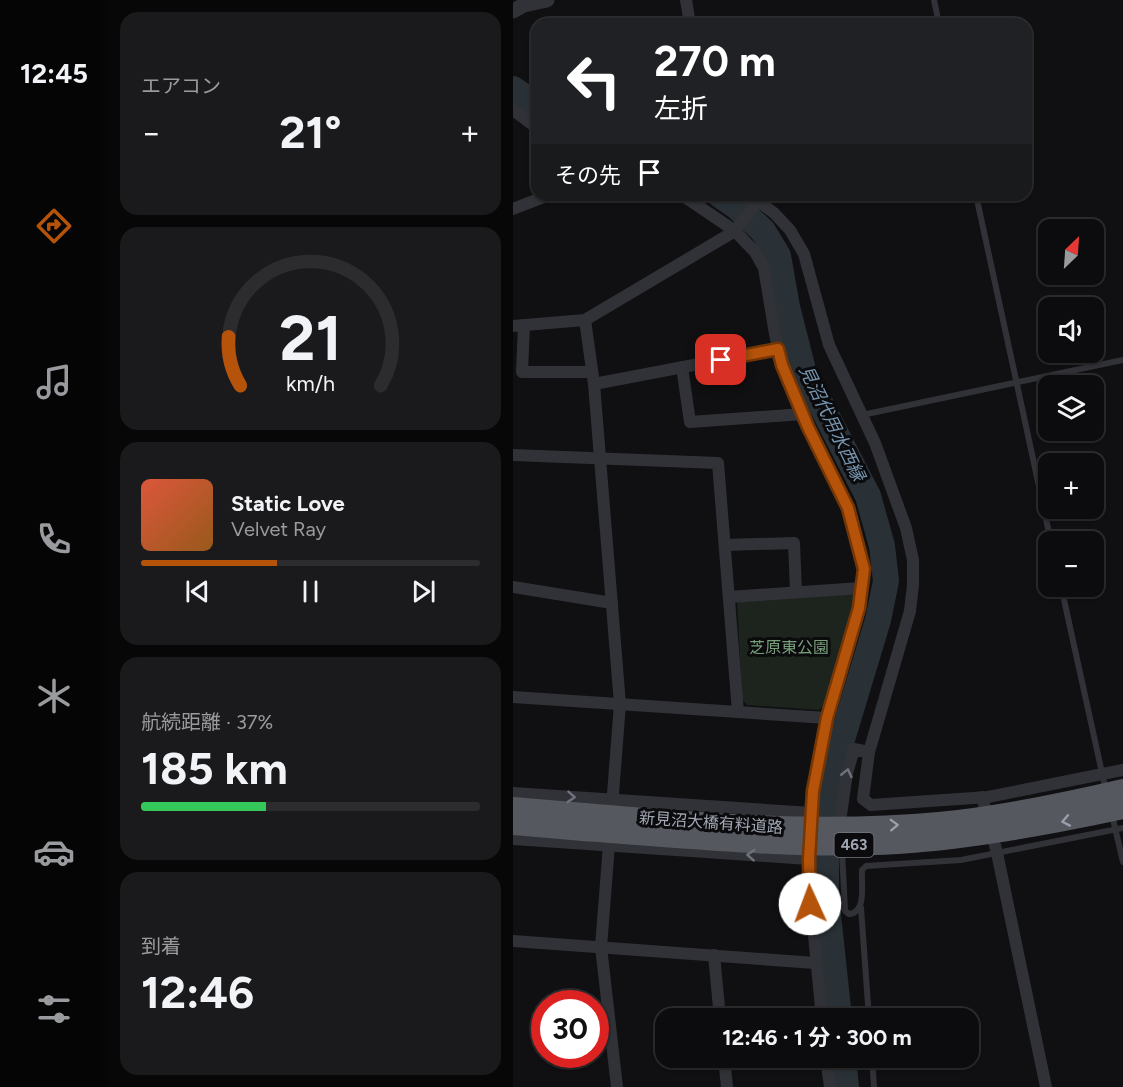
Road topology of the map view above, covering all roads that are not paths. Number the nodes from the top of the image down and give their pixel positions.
1 (547, 0) edge
2 (686, 0) edge
3 (934, 0) edge
4 (513, 12) edge
5 (689, 18) edge
6 (938, 18) edge
7 (513, 110) edge
8 (531, 124) edge
9 (534, 201) edge
10 (691, 201) edge
11 (755, 201) edge
12 (977, 201) edge
13 (513, 209) edge
14 (735, 231) junction
15 (585, 320) junction
16 (518, 325) edge
17 (778, 349) junction
18 (1123, 360) edge
19 (682, 367) junction
20 (593, 378) junction
21 (1016, 383) junction
22 (803, 414) junction
23 (862, 415) junction
24 (513, 455) edge
25 (600, 459) junction
26 (1049, 531) edge
27 (725, 545) junction
28 (513, 586) edge
29 (861, 588) junction
30 (796, 592) junction
31 (729, 597) junction
32 (1063, 597) edge
33 (612, 603) junction
34 (513, 697) edge
35 (620, 704) junction
36 (738, 712) junction
37 (827, 718) junction
38 (869, 752) junction
39 (1123, 770) edge
40 (1103, 775) junction
41 (513, 793) edge
42 (982, 797) junction
43 (611, 800) junction
44 (1116, 800) edge
45 (513, 807) edge
46 (811, 818) junction
47 (583, 822) junction
48 (513, 825) edge
49 (1120, 829) edge
50 (513, 839) edge
51 (608, 844) junction
52 (997, 853) junction
53 (809, 854) junction
54 (1123, 862) edge
55 (861, 904) junction
56 (513, 941) edge
57 (601, 947) junction
58 (714, 955) junction
59 (815, 963) junction
60 (719, 1008) edge
61 (821, 1008) edge
62 (868, 1008) edge
63 (725, 1068) edge
64 (828, 1068) edge
65 (873, 1068) edge
66 (617, 1087) edge
67 (727, 1087) edge
68 (830, 1087) edge
69 (874, 1087) edge
70 (1046, 1087) edge

1 - 4 street
2 - 5 street
3 - 6 lane
7 - 8 street
9 - 13 street
10 - 14 street
11 - 14 street
11 - 23 street
12 - 21 lane
14 - 15 street
14 - 17 street
15 - 16 street
15 - 20 street
16 - 20 street
17 - 19 street
17 - 22 street
18 - 21 lane
19 - 20 street
19 - 22 street
20 - 25 street
21 - 23 lane
21 - 26 lane
22 - 29 street
23 - 38 street
24 - 25 street
25 - 27 street
25 - 33 street
27 - 30 street
27 - 31 street
28 - 33 street
29 - 30 street
29 - 37 street
30 - 31 street
31 - 36 street
32 - 40 lane
33 - 35 street
34 - 35 street
35 - 36 street
35 - 43 street
36 - 37 street
37 - 46 street
38 - 42 street
46 -> 38 street
39 - 40 street
40 - 42 street
40 - 44 lane
41 -> 43 street
42 - 52 street
43 - 46 street
43 - 51 street
44 - 47 highway, 新見沼大橋有料道路 / 463, bridge
44 - 49 lane
45 - 47 highway, 新見沼大橋有料道路 / 463
46 - 53 street
47 - 48 highway, 新見沼大橋有料道路 / 463
49 - 52 lane
49 - 54 lane
50 - 51 street
53 -> 51 street
51 - 57 street
52 - 55 lane
52 - 70 street
53 - 55 lane
53 - 59 street
55 - 62 lane
56 - 57 street
57 - 58 street
57 - 66 street
58 - 59 street
58 - 60 street
59 - 61 street
63 - 67 street
64 - 68 street
65 - 69 lane

